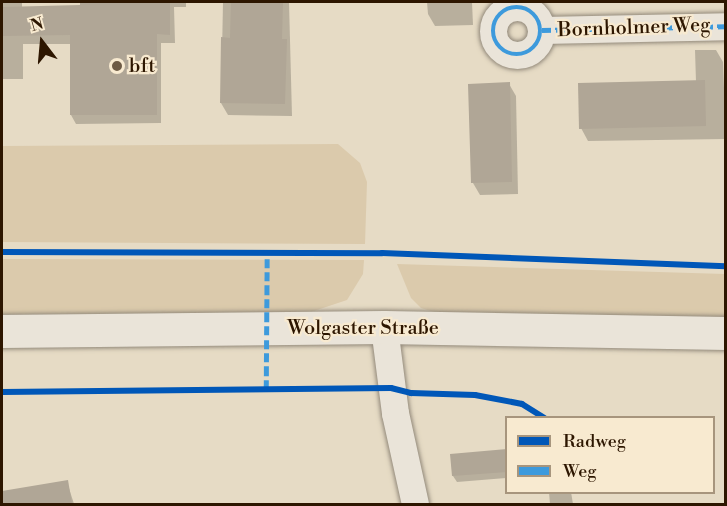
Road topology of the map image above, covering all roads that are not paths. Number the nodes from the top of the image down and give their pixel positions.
1 (516, 4) edge
2 (726, 26) edge
3 (542, 30) junction
4 (384, 327) junction
5 (2, 331) edge
6 (726, 333) edge
7 (415, 504) edge

1 - 3 street, Bornholmer Weg
1 - 3 street, Bornholmer Weg
2 - 3 street, Bornholmer Weg
4 - 5 main road, Wolgaster Straße
4 - 6 main road, Wolgaster Straße
4 - 7 street

